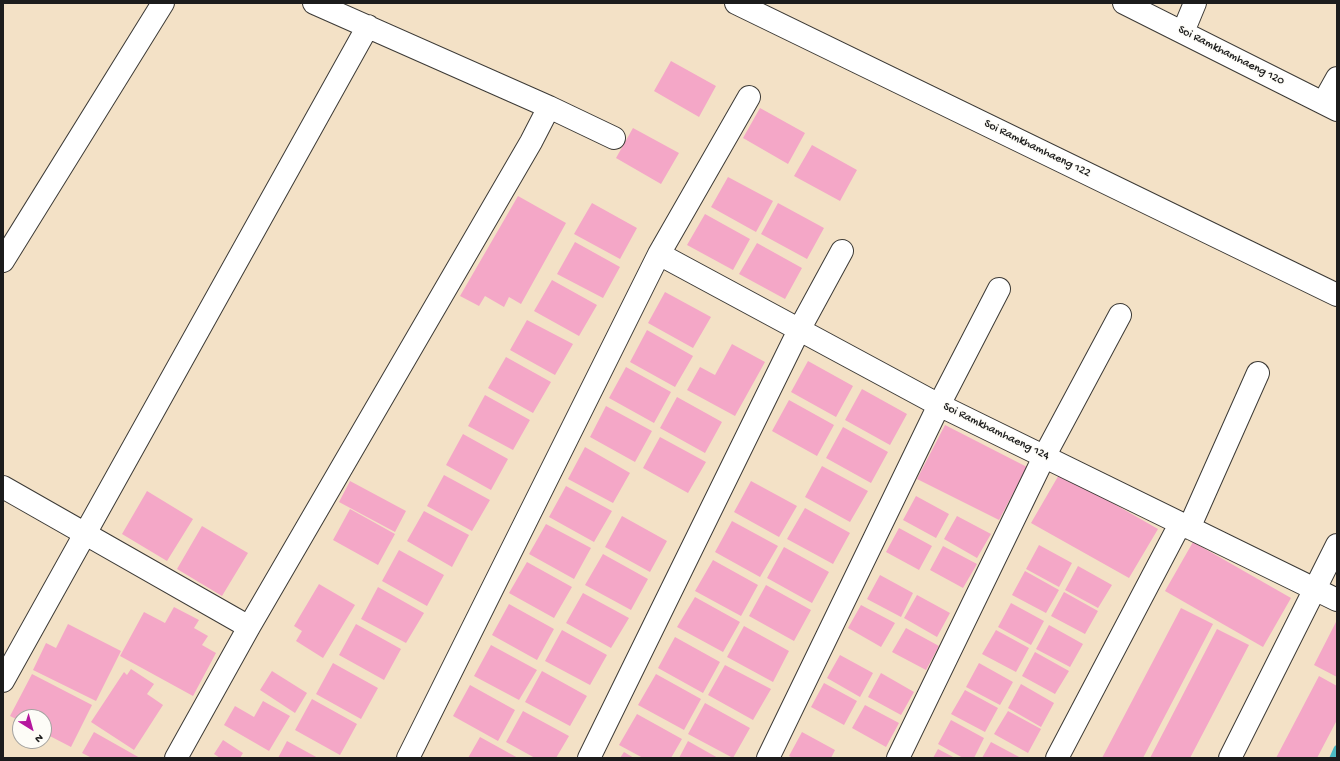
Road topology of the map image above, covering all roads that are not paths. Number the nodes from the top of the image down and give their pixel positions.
1 (163, 3) edge
2 (314, 3) edge
3 (736, 3) edge
4 (1124, 3) edge
5 (1195, 3) edge
6 (368, 26) junction
7 (1184, 32) junction
8 (1337, 78) edge
9 (749, 97) dead end
10 (1330, 106) edge
11 (549, 107) junction
12 (614, 138) dead end
13 (842, 251) dead end
14 (659, 254) junction
15 (3, 261) edge
16 (999, 289) dead end
17 (1337, 295) edge
18 (1120, 315) dead end
19 (799, 330) junction
20 (1258, 373) dead end
21 (940, 405) junction
22 (1045, 455) junction
23 (3, 487) edge
24 (1184, 526) junction
25 (85, 533) junction
26 (1337, 545) edge
27 (1315, 591) junction
28 (1337, 600) edge
29 (249, 627) junction
30 (3, 681) edge
31 (176, 758) edge
32 (408, 758) edge
33 (589, 758) edge
34 (768, 758) edge
35 (898, 758) edge
36 (1057, 758) edge
37 (1230, 758) edge

1 - 15 street
2 - 6 street
3 - 17 street, Soi Ramkhamhaeng 122
4 - 7 street, Soi Ramkhamhaeng 120
5 - 7 street
6 - 11 street
6 - 25 street
7 - 10 street, Soi Ramkhamhaeng 120
8 - 10 street
9 - 14 street
11 - 12 street
11 - 29 street
13 - 19 street
14 - 19 street, Soi Ramkhamhaeng 124
14 - 32 street
16 - 21 street
18 - 22 street
19 - 21 street, Soi Ramkhamhaeng 124
19 - 33 street
20 - 24 street
21 - 22 street, Soi Ramkhamhaeng 124
21 - 34 street
22 - 24 street, Soi Ramkhamhaeng 124
22 - 35 street
23 - 25 street
24 - 27 street, Soi Ramkhamhaeng 124
24 - 36 street
25 - 29 street
25 - 30 street
26 - 27 street
27 - 28 street, Soi Ramkhamhaeng 124
27 - 37 street
29 - 31 street

